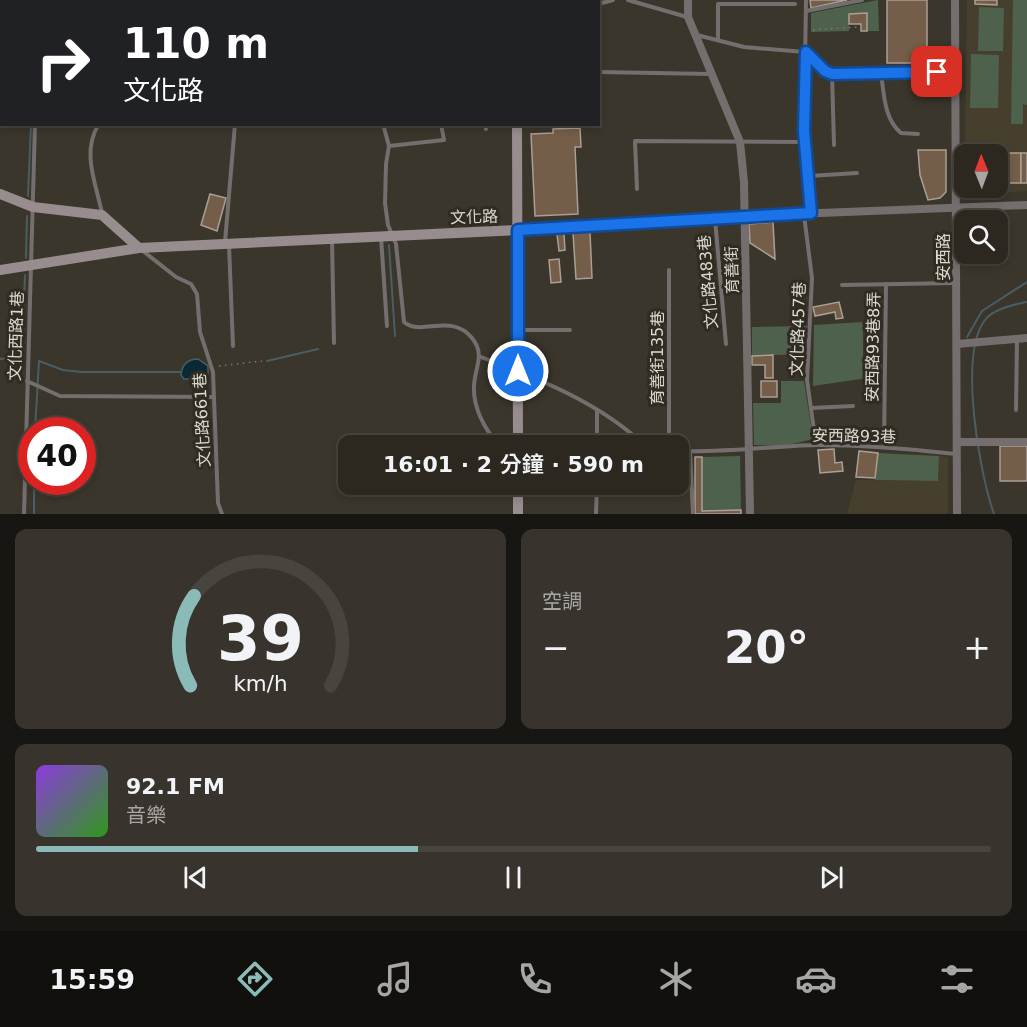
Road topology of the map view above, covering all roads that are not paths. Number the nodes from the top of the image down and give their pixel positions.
1 (628, 0) edge
2 (688, 0) edge
3 (806, 0) edge
4 (862, 0) edge
5 (955, 0) edge
6 (795, 4) dead end
7 (806, 11) junction
8 (688, 17) junction
9 (695, 35) junction
10 (718, 40) junction
11 (806, 52) junction
12 (956, 71) junction
13 (600, 72) edge
14 (881, 73) junction
15 (712, 74) junction
16 (832, 74) junction
17 (35, 126) edge
18 (98, 126) edge
19 (234, 126) edge
20 (384, 126) edge
21 (441, 126) edge
22 (517, 126) edge
23 (918, 134) dead end
24 (740, 142) junction
25 (807, 142) junction
26 (389, 146) junction
27 (834, 146) dead end
28 (857, 173) dead end
29 (809, 176) junction
30 (637, 189) dead end
31 (0, 194) edge
32 (1027, 205) edge
33 (33, 207) junction
34 (957, 208) junction
35 (807, 214) junction
36 (102, 215) junction
37 (744, 216) junction
38 (715, 218) junction
39 (518, 230) junction
40 (386, 236) junction
41 (332, 238) junction
42 (227, 243) junction
43 (139, 248) junction
44 (31, 266) junction
45 (0, 270) edge
46 (669, 270) dead end
47 (957, 283) junction
48 (886, 284) junction
49 (842, 285) dead end
50 (387, 326) dead end
51 (518, 330) junction
52 (570, 330) dead end
53 (1027, 338) edge
54 (1017, 339) junction
55 (334, 344) dead end
56 (726, 344) dead end
57 (957, 344) junction
58 (233, 346) dead end
59 (481, 357) junction
60 (518, 371) junction
61 (27, 381) junction
62 (212, 397) junction
63 (853, 406) dead end
64 (811, 408) junction
65 (597, 410) junction
66 (1016, 410) dead end
67 (492, 435) edge
68 (518, 435) edge
69 (597, 435) edge
70 (634, 435) edge
71 (669, 435) edge
72 (957, 442) junction
73 (1027, 442) edge
74 (816, 446) junction
75 (884, 447) junction
76 (750, 450) junction
77 (690, 452) joint
78 (957, 454) junction
79 (518, 495) edge
80 (597, 495) edge
81 (24, 514) edge
82 (222, 514) edge
83 (518, 514) edge
84 (596, 514) edge
85 (693, 514) edge
86 (750, 514) edge
87 (957, 514) edge

1 - 8 lane
2 - 8 street, 育善街
3 - 7 lane, 文化路457巷
4 - 7 lane
5 - 12 street, 安西路
6 - 10 lane
7 - 11 lane, 文化路457巷
8 - 9 street, 育善街
9 - 10 lane
9 - 15 street, 育善街
10 - 11 lane
11 - 16 lane
11 - 25 lane, 文化路457巷
12 - 14 lane
12 - 34 street, 安西路
13 - 15 lane
14 - 16 lane
14 - 23 lane
15 - 24 street, 育善街
16 - 27 lane
17 - 33 lane, 文化西路1巷
18 - 36 lane
19 - 42 lane
20 - 26 lane
21 - 26 lane
22 - 39 street
24 - 25 lane
24 - 30 lane
24 - 37 street, 育善街
25 - 29 lane, 文化路457巷
26 - 40 lane
28 - 29 lane
29 - 35 lane, 文化路457巷
31 - 33 street
32 - 34 street, 文化路
33 - 36 street
33 - 44 lane, 文化西路1巷
34 - 35 street, 文化路
34 - 47 street, 安西路
35 - 37 street, 文化路
35 - 64 lane, 文化路457巷
36 - 43 street
37 - 38 street, 文化路
37 - 76 street, 育善街
38 - 39 street, 文化路
38 - 56 lane, 文化路483巷
39 - 40 street, 文化路
39 - 51 street
40 - 41 street, 文化路
40 - 50 lane
40 - 59 lane
41 - 42 street, 文化路
41 - 55 lane
42 - 43 street, 文化路
42 - 58 lane
43 - 44 street, 文化路
43 - 62 lane, 文化路661巷
44 - 45 street, 文化路
44 - 61 lane, 文化西路1巷
46 - 71 lane, 育善街135巷
47 - 48 lane
47 - 57 street, 安西路
48 - 49 lane
48 - 75 lane, 安西路93巷8弄
51 - 52 lane
51 - 60 street
53 - 54 street
54 - 57 street
54 - 66 lane
57 - 72 street, 安西路
59 - 60 lane
59 - 67 lane
60 - 65 lane
60 - 68 street
61 - 62 lane
61 - 81 lane, 文化西路1巷
62 - 82 lane, 文化路661巷
63 - 64 lane
64 - 74 lane, 文化路457巷
65 - 69 lane
65 - 70 lane
72 - 73 street
72 - 78 street, 安西路
74 - 75 lane, 安西路93巷
74 - 76 lane, 安西路93巷
75 - 78 lane, 安西路93巷
76 - 77 lane
76 - 86 street, 育善街
77 - 85 lane
78 - 87 street, 安西路
79 - 83 street
80 - 84 lane

